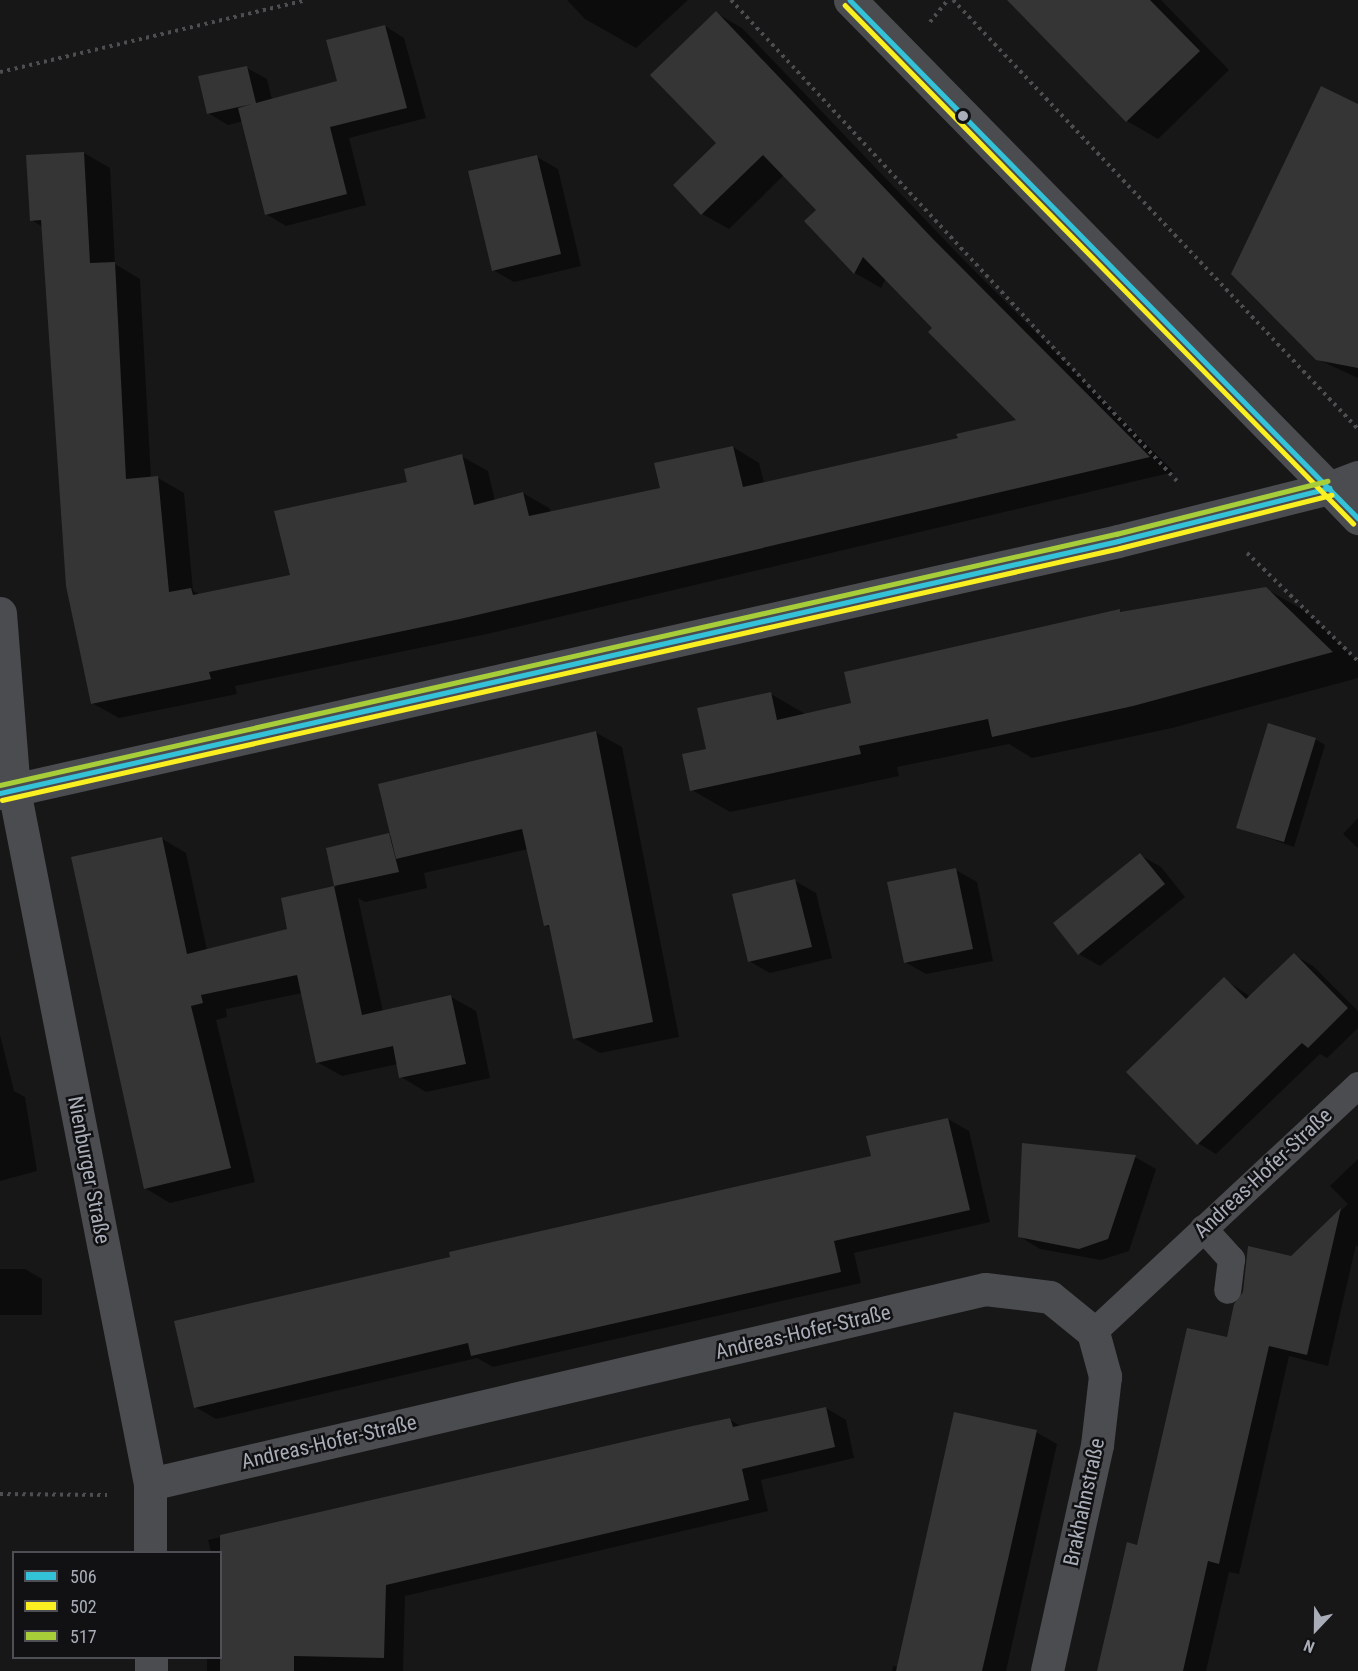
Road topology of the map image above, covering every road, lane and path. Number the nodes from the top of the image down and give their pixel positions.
1 (306, 0) edge
2 (730, 0) edge
3 (850, 0) edge
4 (953, 0) edge
5 (0, 72) edge
6 (1358, 429) edge
7 (1344, 482) edge
8 (1358, 518) edge
9 (1212, 520) junction
10 (0, 613) edge
11 (1358, 661) edge
12 (7, 791) edge
13 (1358, 1085) edge
14 (1203, 1228) junction
15 (1227, 1290) dead end
16 (1092, 1332) junction
17 (150, 1490) junction
18 (0, 1494) edge
19 (150, 1551) edge
20 (1047, 1671) edge

1 - 5 path
2 - 9 path
3 - 7 street
4 - 6 path
7 - 8 street
7 - 9 street
9 - 11 path
9 - 12 street
10 - 12 street, Nienburger Straße
12 - 17 street, Nienburger Straße
13 - 14 lane, Andreas-Hofer-Straße
14 - 15 lane
14 - 16 lane, Andreas-Hofer-Straße
16 - 17 street, Andreas-Hofer-Straße
16 - 20 street, Brakhahnstraße
17 - 18 path
17 - 19 street, Nienburger Straße

